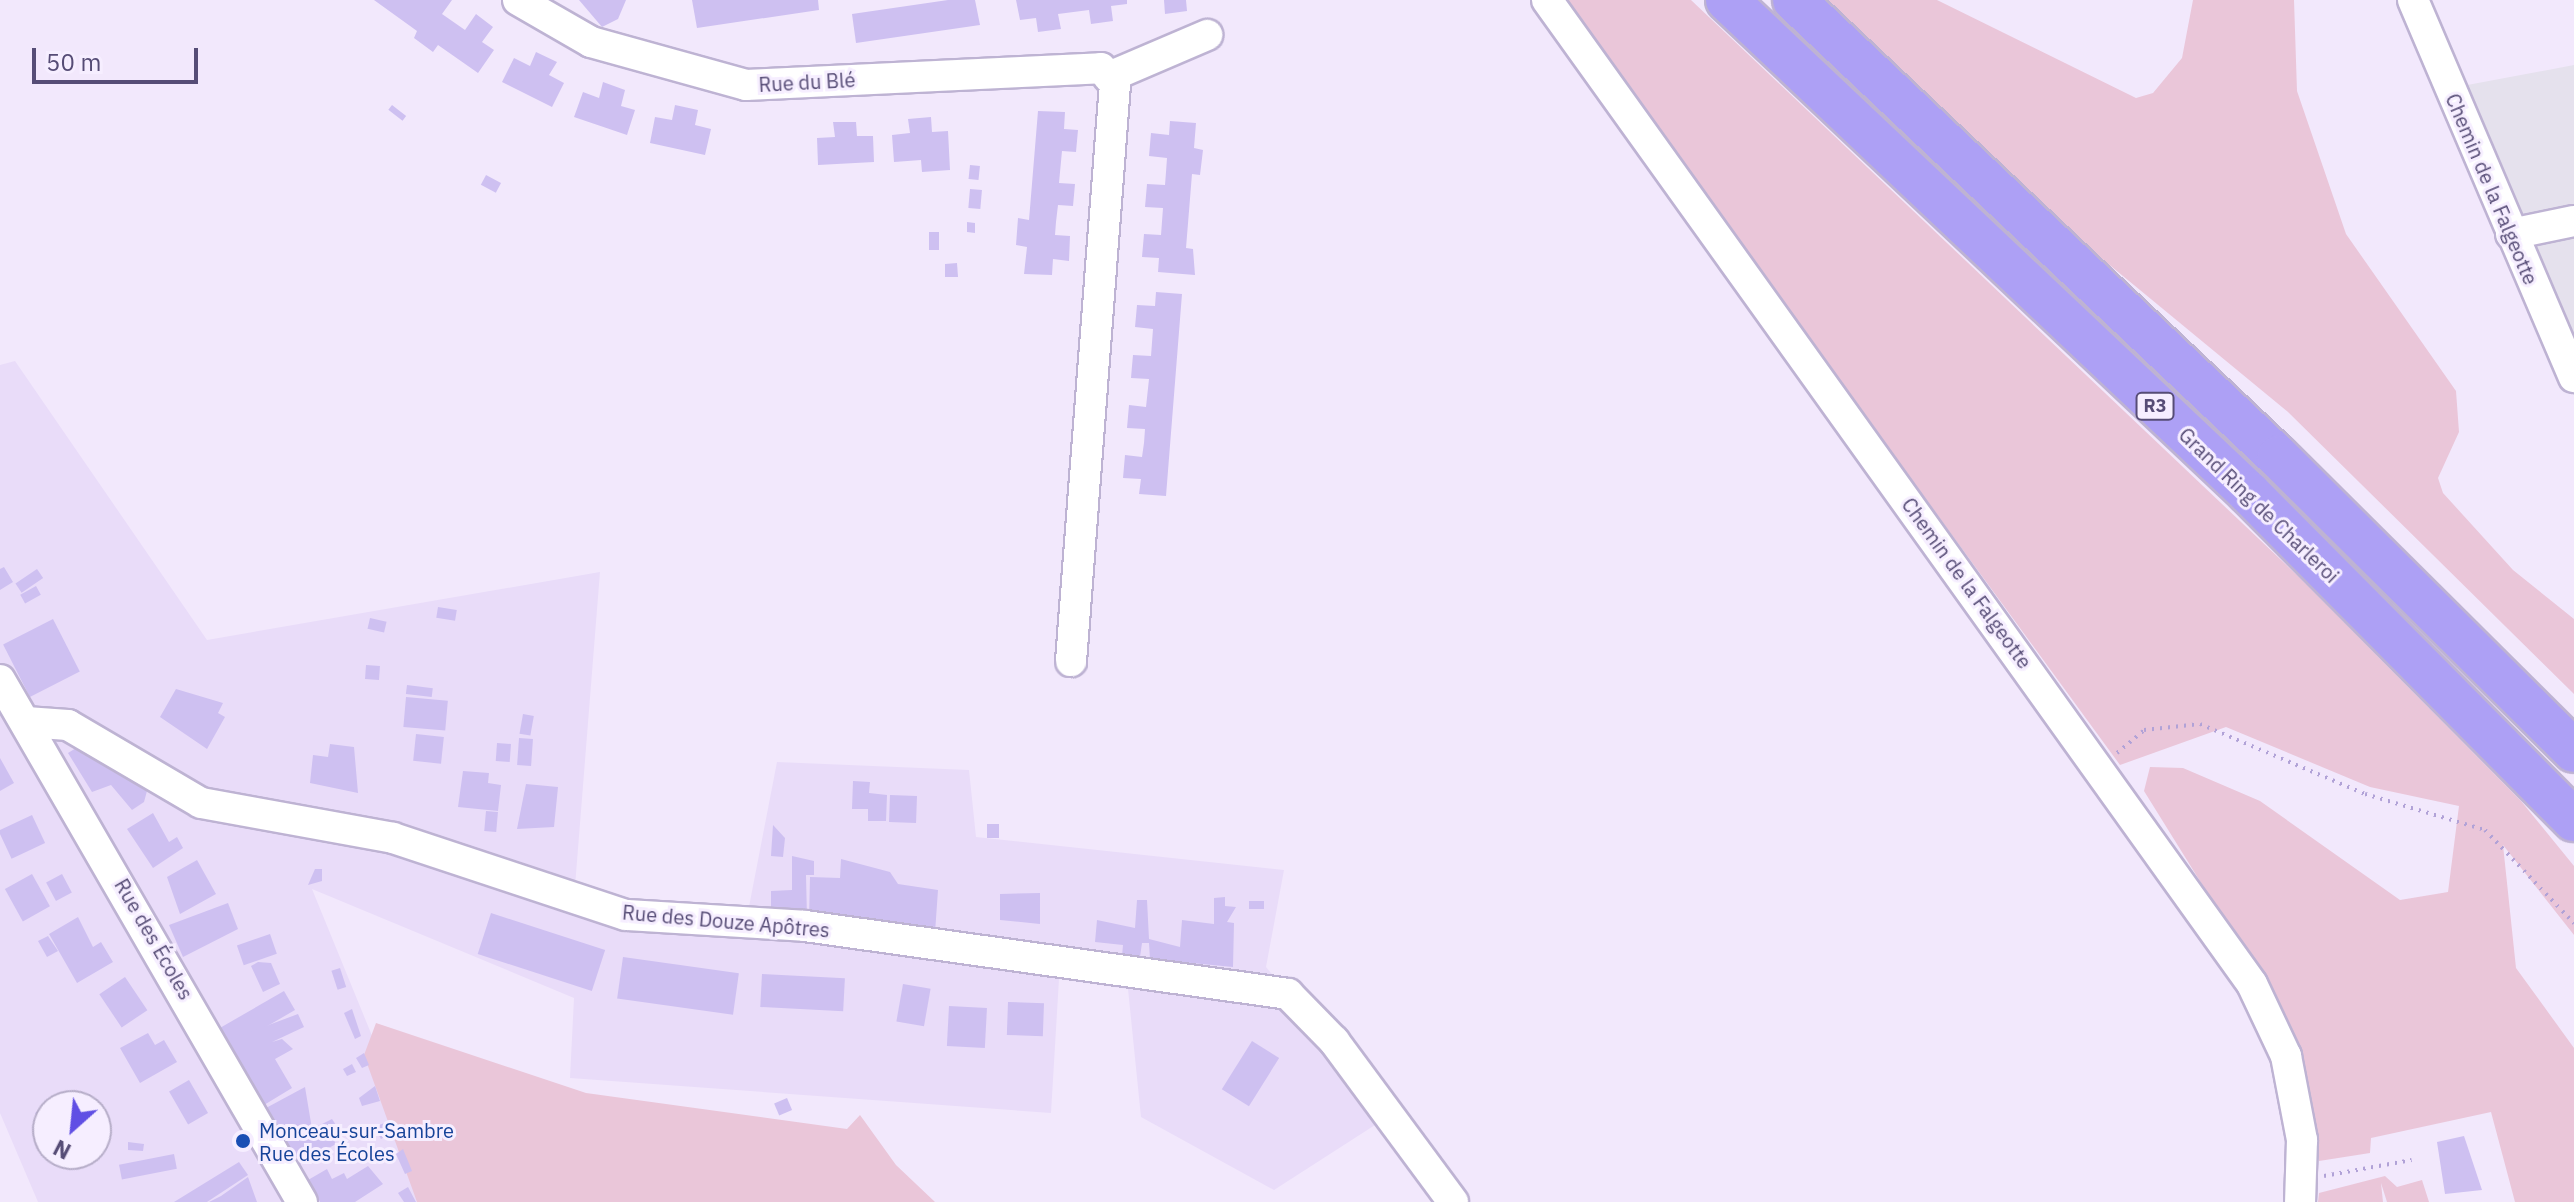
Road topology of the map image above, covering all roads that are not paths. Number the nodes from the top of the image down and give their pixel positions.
1 (518, 0) edge
2 (1547, 0) edge
3 (1727, 0) edge
4 (1794, 0) edge
5 (2413, 0) edge
6 (1207, 35) dead end
7 (1109, 77) junction
8 (2574, 221) edge
9 (2511, 234) junction
10 (2574, 377) edge
11 (1071, 661) dead end
12 (0, 680) edge
13 (26, 722) junction
14 (2574, 751) edge
15 (2574, 820) edge
16 (2301, 1191) edge
17 (302, 1202) edge
18 (1453, 1202) edge

1 - 7 street, Rue du Blé
2 - 16 street, Chemin de la Falgeotte
3 - 15 highway, Grand Ring de Charleroi / R3
4 - 14 highway, R3
5 - 9 street, Chemin de la Falgeotte
6 - 7 street
7 - 11 street
8 - 9 street
9 - 10 street, Chemin de la Falgeotte
12 - 13 street, Rue des Écoles
13 - 17 street, Rue des Écoles
13 - 18 street, Rue des Douze Apôtres

